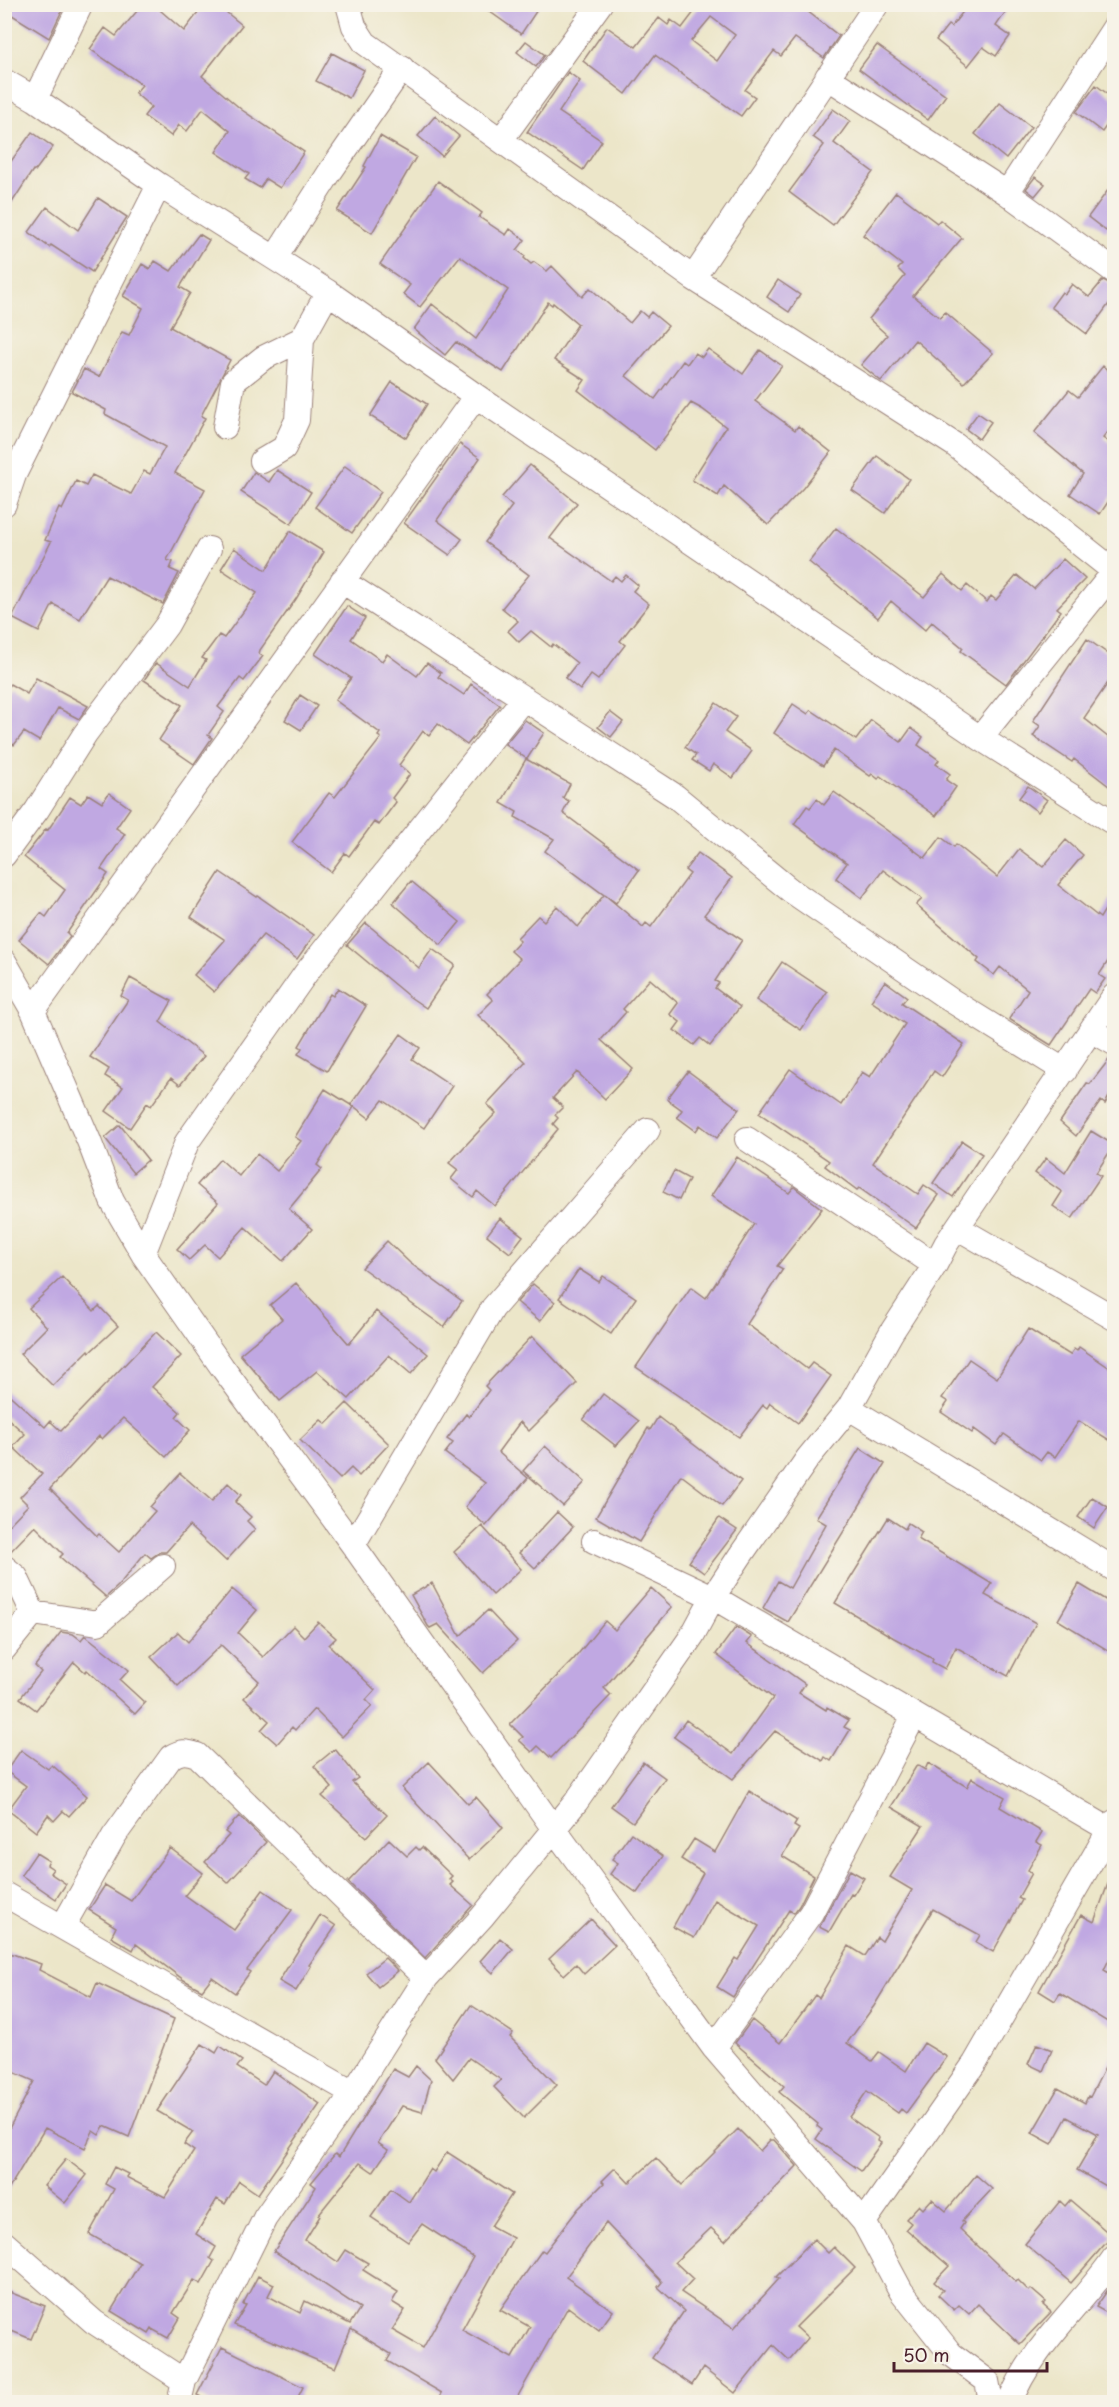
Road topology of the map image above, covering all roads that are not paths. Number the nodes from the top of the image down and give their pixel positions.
1 (81, 4) edge
2 (348, 4) edge
3 (600, 4) edge
4 (877, 4) edge
5 (1114, 28) edge
6 (402, 68) junction
7 (827, 76) junction
8 (4, 81) edge
9 (35, 99) junction
10 (501, 140) junction
11 (159, 185) junction
12 (1007, 193) junction
13 (275, 258) junction
14 (1114, 271) edge
15 (693, 278) junction
16 (328, 292) junction
17 (302, 339) junction
18 (476, 396) junction
19 (225, 427) dead end
20 (262, 461) dead end
21 (4, 504) edge
22 (209, 549) dead end
23 (1114, 571) edge
24 (342, 581) junction
25 (524, 698) junction
26 (980, 738) junction
27 (1114, 824) edge
28 (4, 855) edge
29 (4, 961) edge
30 (1114, 996) edge
31 (33, 1011) junction
32 (1091, 1030) junction
33 (1114, 1043) edge
34 (1065, 1071) junction
35 (648, 1130) dead end
36 (747, 1139) dead end
37 (958, 1228) junction
38 (143, 1254) junction
39 (935, 1265) junction
40 (1114, 1318) edge
41 (849, 1408) junction
42 (594, 1540) dead end
43 (353, 1545) junction
44 (163, 1566) dead end
45 (4, 1567) edge
46 (1114, 1569) edge
47 (713, 1597) junction
48 (33, 1613) junction
49 (4, 1649) edge
50 (914, 1716) junction
51 (1112, 1826) edge
52 (554, 1828) junction
53 (4, 1894) edge
54 (63, 1926) junction
55 (426, 1978) junction
56 (714, 2048) junction
57 (353, 2093) junction
58 (864, 2222) junction
59 (4, 2243) edge
60 (1114, 2258) edge
61 (182, 2392) edge
62 (991, 2403) edge
63 (1010, 2403) edge

1 - 9 street
2 - 6 street
3 - 10 street
4 - 7 street
5 - 12 street
6 - 10 street
6 - 13 street
7 - 12 street
7 - 15 street
8 - 9 street
9 - 11 street
10 - 15 street
11 - 13 street
11 - 21 street
12 - 14 street
13 - 16 street
15 - 23 street
16 - 17 street
16 - 18 street
17 - 19 street
17 - 20 street
18 - 24 street
18 - 26 street
22 - 28 street
23 - 26 street
24 - 25 street
24 - 31 street
25 - 34 street
25 - 38 street
26 - 27 street
29 - 31 street
30 - 32 street
31 - 38 street
32 - 33 street
32 - 34 street
34 - 37 street
35 - 43 street
36 - 39 street
37 - 39 street
37 - 40 street
38 - 43 street
39 - 41 street
41 - 46 street
41 - 47 street
42 - 47 street
43 - 52 street
44 - 48 street
45 - 48 street
47 - 50 street
47 - 52 street
48 - 49 street
50 - 51 street
50 - 56 street
51 - 58 street
52 - 55 street
52 - 56 street
53 - 54 street
54 - 55 street
54 - 57 street
55 - 57 street
56 - 58 street
57 - 61 street
58 - 62 street
59 - 61 street
60 - 63 street

